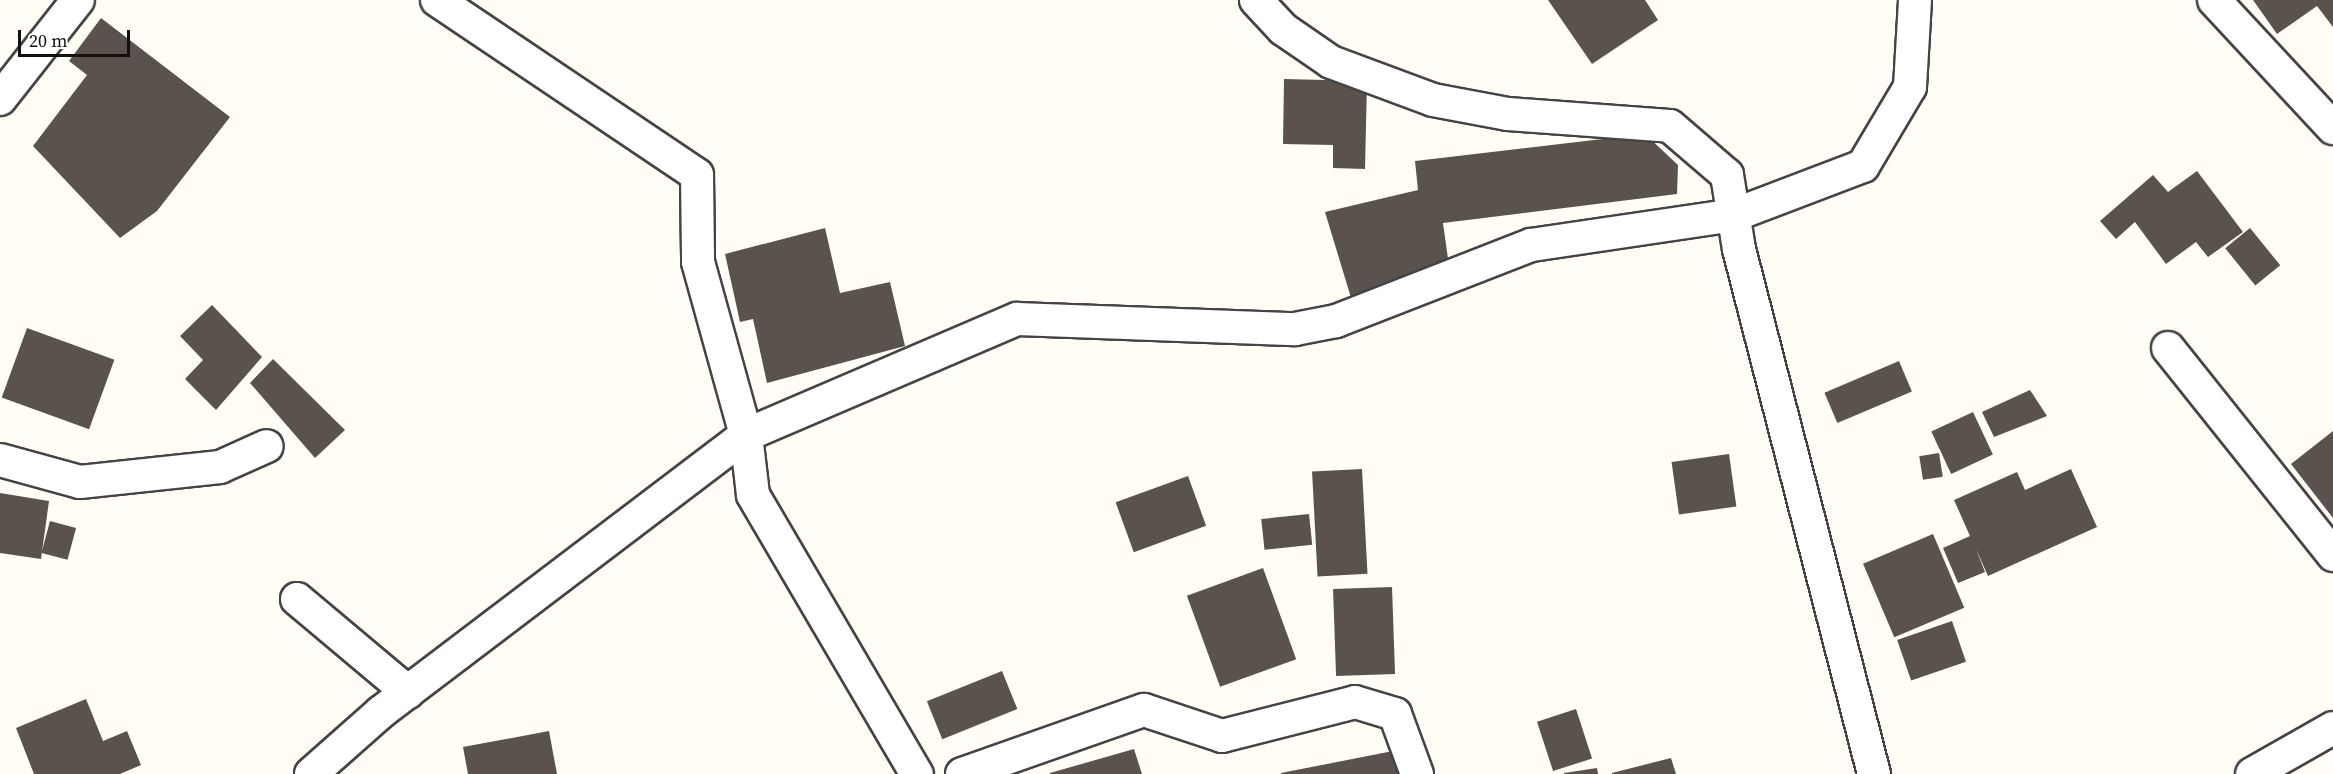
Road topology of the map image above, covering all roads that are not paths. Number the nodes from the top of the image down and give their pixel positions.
1 (78, 0) edge
2 (437, 0) edge
3 (1256, 0) edge
4 (1915, 0) edge
5 (2214, 0) edge
6 (0, 99) edge
7 (2333, 128) edge
8 (1734, 215) junction
9 (2168, 348) dead end
10 (746, 435) junction
11 (267, 446) dead end
12 (0, 460) edge
13 (2333, 555) edge
14 (297, 599) dead end
15 (408, 692) junction
16 (2333, 728) edge
17 (311, 774) edge
18 (917, 774) edge
19 (962, 774) edge
20 (1417, 774) edge
21 (1874, 774) edge
22 (2252, 774) edge

1 - 6 street
2 - 10 street
3 - 8 street
4 - 8 street
5 - 7 street
8 - 10 street
8 - 21 street
9 - 13 street
10 - 15 street
10 - 18 street
11 - 12 street
14 - 15 street
15 - 17 street
16 - 22 street
19 - 20 street

